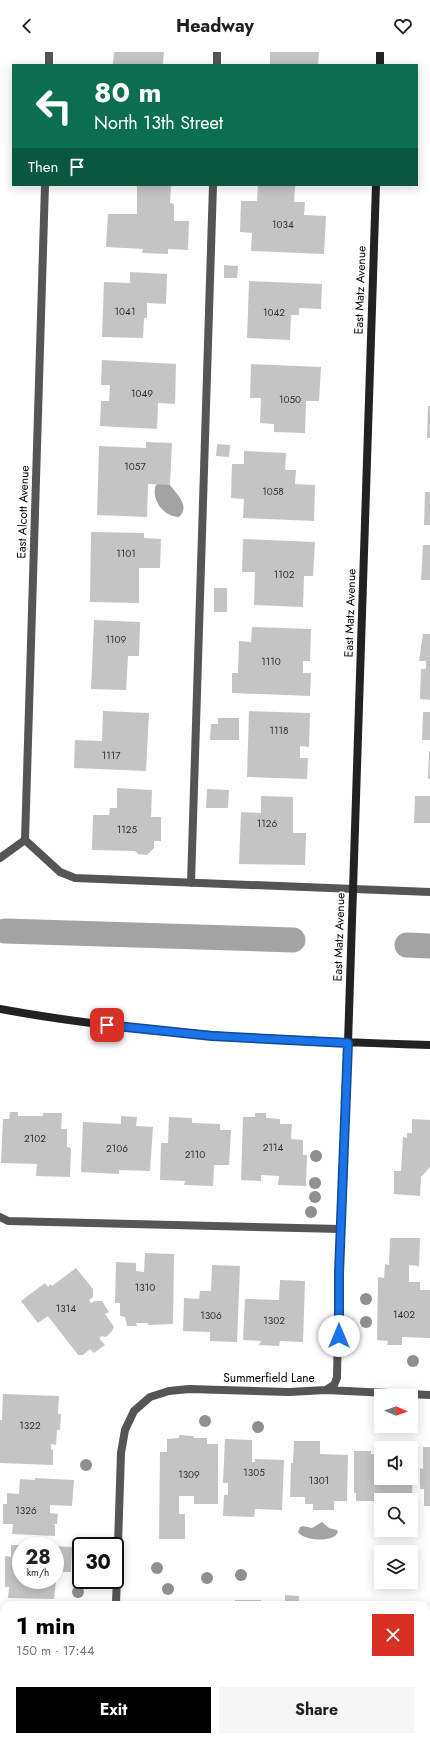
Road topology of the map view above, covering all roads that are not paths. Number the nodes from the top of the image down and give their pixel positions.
1 (49, 52) edge
2 (217, 52) edge
3 (380, 52) edge
4 (49, 64) edge
5 (217, 64) edge
6 (380, 64) edge
7 (45, 186) edge
8 (213, 186) edge
9 (376, 186) edge
10 (25, 840) junction
11 (0, 858) edge
12 (191, 883) junction
13 (352, 890) junction
14 (430, 892) edge
15 (0, 1009) edge
16 (348, 1043) junction
17 (430, 1045) edge
18 (0, 1217) edge
19 (341, 1229) junction
20 (326, 1390) junction
21 (430, 1395) edge
22 (116, 1601) edge

1 - 4 street
2 - 5 street
3 - 6 street
7 - 10 street, East Alcott Avenue
8 - 12 street
9 - 13 street, East Matz Avenue
10 - 11 street
10 - 12 street
12 - 13 street
13 - 14 street
13 - 16 street, East Matz Avenue
15 - 16 street
16 - 17 street
16 - 19 street, Summerfield Lane
18 - 19 street
19 - 20 street, Summerfield Lane
20 - 21 street
20 - 22 street, Summerfield Lane

